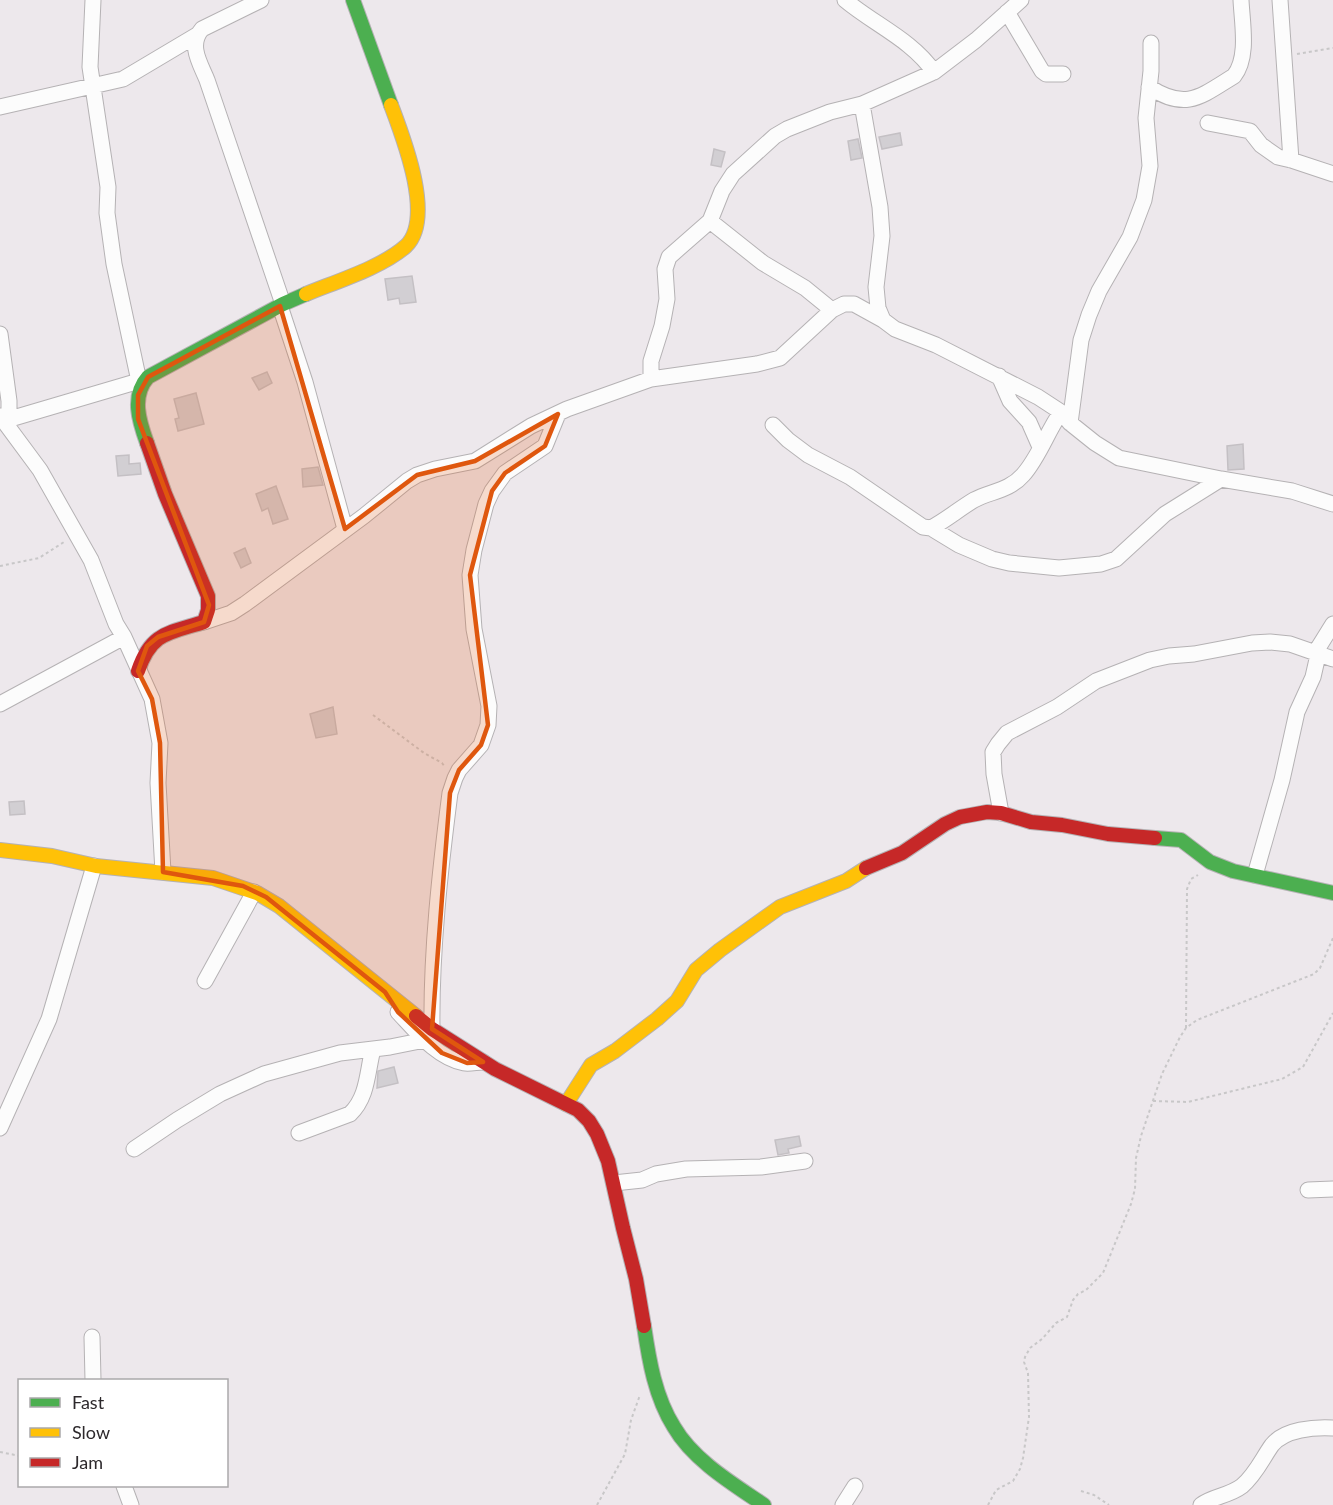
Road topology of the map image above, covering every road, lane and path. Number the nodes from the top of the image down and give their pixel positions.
1 (93, 0) edge
2 (261, 0) edge
3 (353, 0) edge
4 (845, 0) edge
5 (1021, 0) edge
6 (1241, 0) edge
7 (1280, 0) edge
8 (1008, 12) junction
9 (197, 35) junction
10 (1151, 44) dead end
11 (1333, 48) edge
12 (1284, 57) junction
13 (934, 72) junction
14 (1063, 74) dead end
15 (91, 86) junction
16 (1149, 87) junction
17 (862, 104) junction
18 (0, 107) edge
19 (1208, 123) dead end
20 (1291, 160) junction
21 (1333, 174) edge
22 (710, 221) junction
23 (876, 287) junction
24 (854, 304) junction
25 (281, 305) junction
26 (832, 310) junction
27 (883, 320) junction
28 (0, 334) edge
29 (999, 376) junction
30 (651, 378) junction
31 (140, 383) junction
32 (558, 414) junction
33 (1066, 418) junction
34 (6, 422) edge
35 (773, 425) dead end
36 (1040, 447) junction
37 (1221, 479) junction
38 (1333, 504) edge
39 (931, 528) junction
40 (345, 529) junction
41 (76, 533) junction
42 (0, 566) edge
43 (204, 622) junction
44 (1333, 624) edge
45 (124, 637) junction
46 (1322, 656) edge
47 (138, 671) junction
48 (0, 704) edge
49 (373, 715) dead end
50 (453, 784) junction
51 (1001, 813) junction
52 (0, 850) edge
53 (1210, 862) junction
54 (94, 866) junction
55 (163, 872) junction
56 (1255, 875) junction
57 (254, 892) junction
58 (1333, 893) edge
59 (1333, 938) edge
60 (205, 981) dead end
61 (385, 992) joint
62 (1333, 1013) edge
63 (1186, 1028) junction
64 (428, 1034) junction
65 (373, 1049) junction
66 (483, 1062) joint
67 (1153, 1101) junction
68 (566, 1104) junction
69 (0, 1128) edge
70 (299, 1133) dead end
71 (134, 1149) dead end
72 (805, 1161) dead end
73 (614, 1183) junction
74 (1333, 1189) edge
75 (1308, 1190) dead end
76 (92, 1337) dead end
77 (654, 1372) junction
78 (93, 1379) edge
79 (1333, 1428) edge
80 (0, 1452) edge
81 (18, 1456) edge
82 (855, 1486) dead end
83 (125, 1487) edge
84 (1082, 1491) dead end
85 (131, 1505) edge
86 (597, 1505) edge
87 (764, 1505) edge
88 (843, 1505) edge
89 (988, 1505) edge
90 (1108, 1505) edge
91 (1201, 1505) edge

1 - 15 street
2 - 9 street
3 - 25 street
4 - 13 street
5 - 8 street
6 - 16 street
7 - 12 street
8 - 13 street
8 - 14 street
9 - 15 street
9 - 25 street
10 - 16 street
11 - 12 path
12 - 20 street
13 - 17 street
15 - 18 street
15 - 31 street
16 - 33 street
17 - 22 street
17 - 23 street
19 - 20 street
20 - 21 street
22 - 26 street
22 - 30 street
23 - 24 street
23 - 27 street
24 - 26 street
24 - 27 street
25 - 31 street
25 - 40 street
26 - 30 street
27 - 29 street
28 - 34 street
29 - 33 street
29 - 36 street
30 - 32 street
31 - 34 street
31 - 43 street
32 - 40 street
32 - 50 street
33 - 36 street
33 - 37 street
34 - 41 street
35 - 39 street
36 - 39 street
37 - 38 street
37 - 39 street
40 - 43 street
41 - 42 path
41 - 45 street
43 - 47 street
44 - 46 street
45 - 47 street
45 - 48 street
46 - 51 street
46 - 56 street
47 - 55 street
49 - 50 path
50 - 64 street
51 - 53 street
51 - 68 street
52 - 54 street
53 - 56 street
53 - 63 path
54 - 55 street
54 - 69 street
55 - 57 street
56 - 58 street
57 - 60 street
57 - 61 street
59 - 63 path
61 - 64 street
62 - 67 path
63 - 67 path
64 - 65 street
64 - 66 street
65 - 70 street
65 - 71 street
66 - 68 street
67 - 89 path
68 - 73 street
72 - 73 street
73 - 77 street
74 - 75 street
76 - 78 street
77 - 86 path
77 - 87 street
79 - 91 street
80 - 81 path
82 - 88 street
83 - 85 street
84 - 90 path

